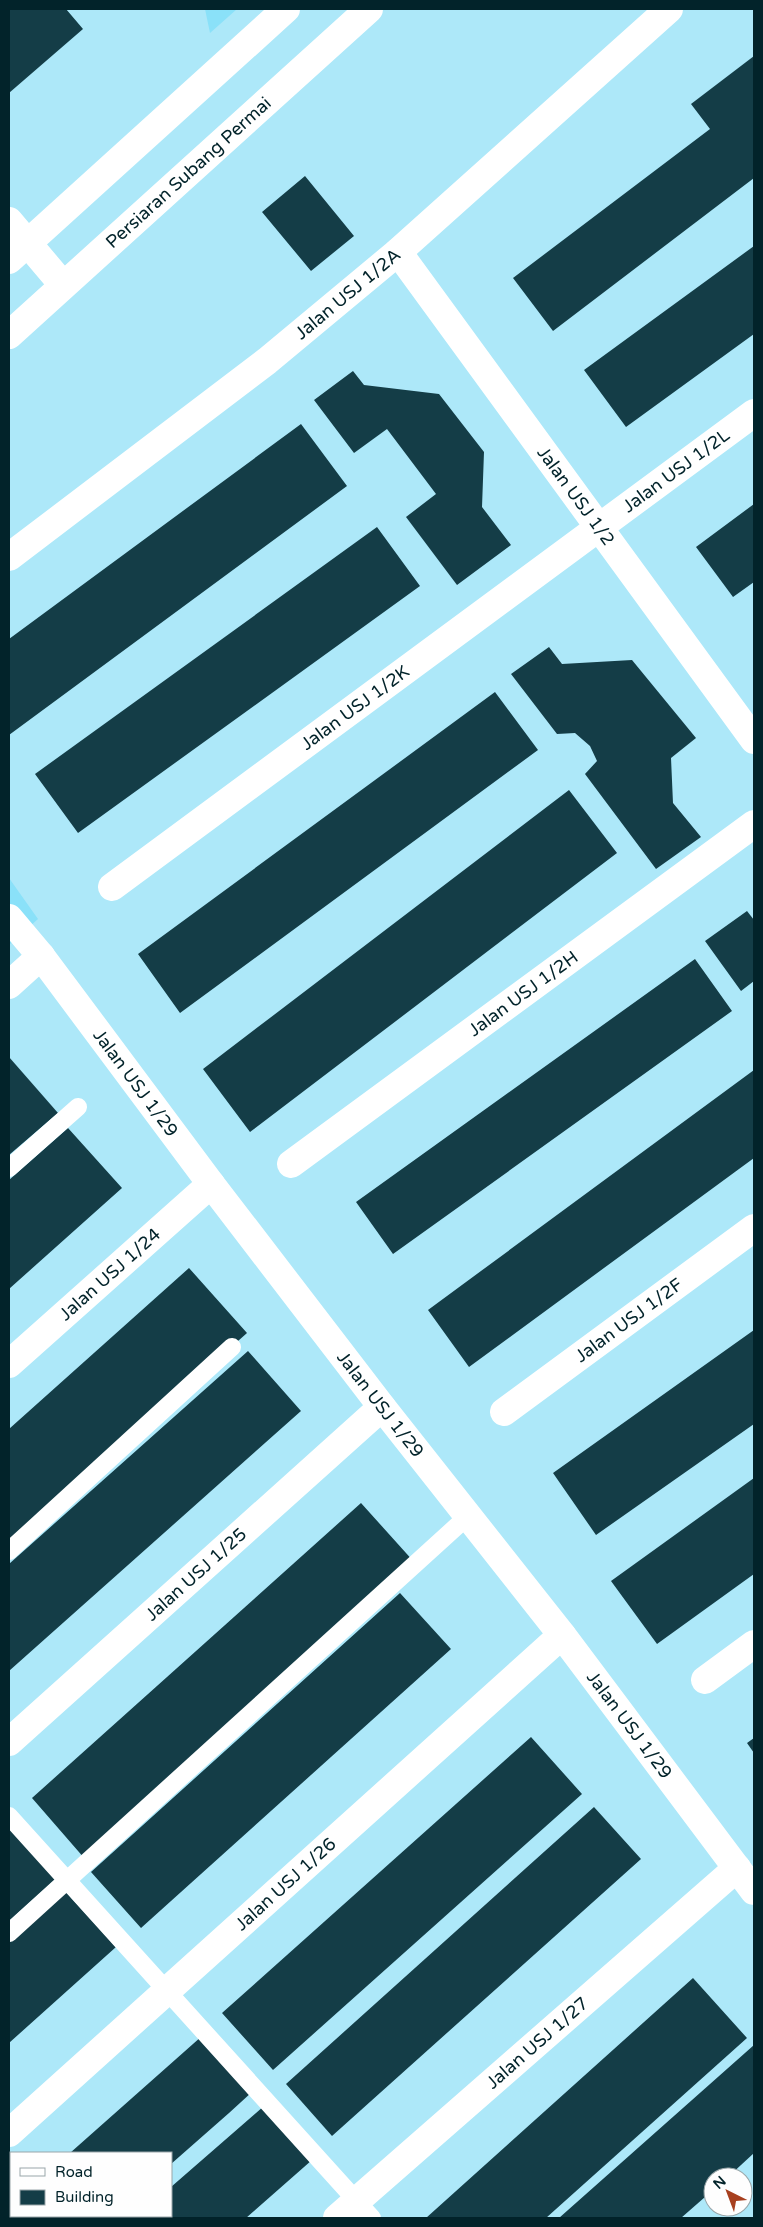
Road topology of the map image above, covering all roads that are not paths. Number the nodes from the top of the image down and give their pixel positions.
1 (369, 9) edge
2 (669, 9) edge
3 (273, 14) edge
4 (9, 221) edge
5 (18, 251) edge
6 (398, 252) junction
7 (63, 285) junction
8 (9, 335) edge
9 (754, 413) edge
10 (598, 528) junction
11 (9, 557) edge
12 (754, 740) edge
13 (754, 824) edge
14 (112, 887) dead end
15 (9, 918) edge
16 (41, 956) junction
17 (9, 985) edge
18 (78, 1106) dead end
19 (291, 1164) dead end
20 (9, 1168) edge
21 (211, 1184) junction
22 (754, 1228) edge
23 (232, 1347) dead end
24 (9, 1364) edge
25 (382, 1407) junction
26 (504, 1412) dead end
27 (468, 1516) junction
28 (9, 1551) edge
29 (562, 1635) junction
30 (754, 1644) edge
31 (705, 1680) dead end
32 (9, 1742) edge
33 (9, 1816) edge
34 (737, 1868) junction
35 (68, 1881) junction
36 (754, 1891) edge
37 (9, 1933) edge
38 (166, 1991) junction
39 (9, 2132) edge
40 (355, 2212) edge

1 - 7 street, Persiaran Subang Permai
2 - 6 street, Jalan USJ 1/2A
3 - 5 street
4 - 5 street
5 - 7 street
6 - 10 street, Jalan USJ 1/2
6 - 11 street, Jalan USJ 1/2A
7 - 8 street, Persiaran Subang Permai
9 - 10 street, Jalan USJ 1/2L
10 - 12 street, Jalan USJ 1/2
10 - 14 street, Jalan USJ 1/2K
13 - 19 street, Jalan USJ 1/2H
15 - 16 street, Jalan USJ 1/29
16 - 17 street
16 - 21 street, Jalan USJ 1/29
18 - 20 lane
21 - 24 street, Jalan USJ 1/24
21 - 25 street, Jalan USJ 1/29
22 - 26 street, Jalan USJ 1/2F
23 - 28 lane
25 - 27 street, Jalan USJ 1/29
25 - 32 street, Jalan USJ 1/25
27 - 29 street, Jalan USJ 1/29
27 - 35 lane
29 - 34 street, Jalan USJ 1/29
29 - 38 street, Jalan USJ 1/26
30 - 31 street
33 - 35 lane
34 - 36 street, Jalan USJ 1/29
34 - 40 street, Jalan USJ 1/27
35 - 37 lane
35 - 38 lane
38 - 39 street, Jalan USJ 1/26
38 - 40 lane

